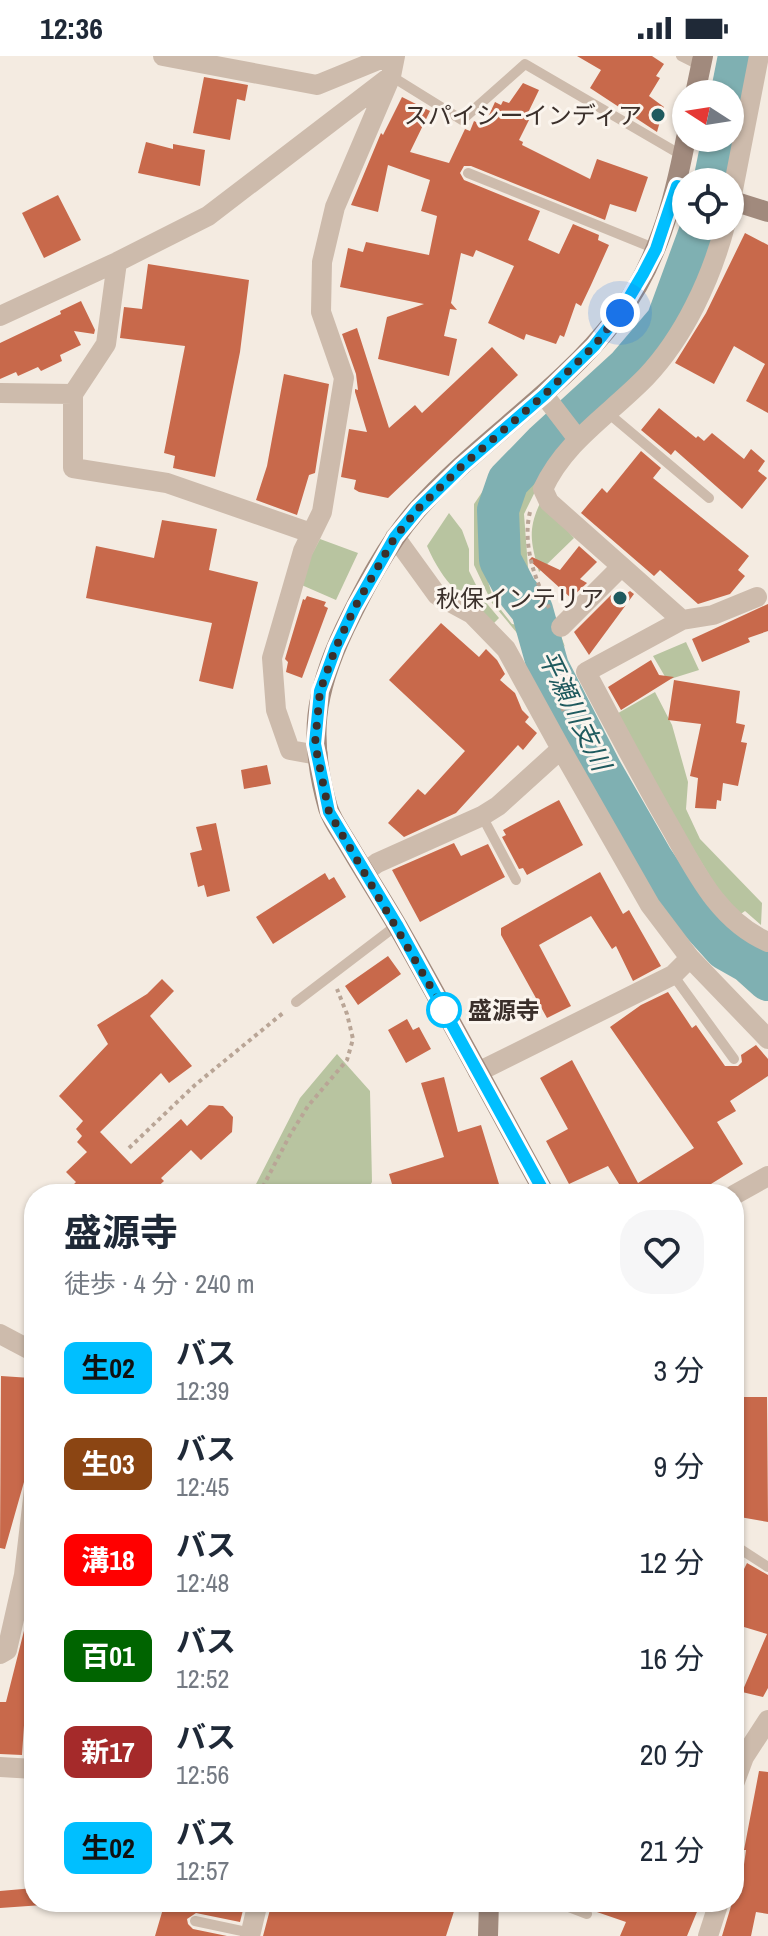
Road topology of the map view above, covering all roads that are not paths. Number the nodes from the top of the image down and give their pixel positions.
1 (163, 56) edge
2 (681, 56) edge
3 (759, 56) edge
4 (702, 61) edge
5 (391, 63) edge
6 (672, 141) edge
7 (737, 168) edge
8 (468, 173) dead end
9 (744, 206) edge
10 (672, 209) edge
11 (768, 212) edge
12 (722, 240) edge
13 (656, 249) junction
14 (117, 262) junction
15 (0, 316) edge
16 (0, 393) edge
17 (73, 394) junction
18 (544, 395) junction
19 (608, 413) junction
20 (570, 428) junction
21 (709, 498) dead end
22 (311, 533) junction
23 (395, 537) junction
24 (620, 568) junction
25 (757, 597) dead end
26 (682, 620) junction
27 (561, 627) dead end
28 (561, 749) junction
29 (318, 755) junction
30 (482, 816) junction
31 (365, 872) junction
32 (516, 880) dead end
33 (397, 925) junction
34 (768, 942) edge
35 (690, 958) junction
36 (673, 975) junction
37 (296, 1002) road end
38 (768, 1039) edge
39 (734, 1059) dead end
40 (478, 1072) junction
41 (768, 1176) edge
42 (540, 1184) edge
43 (744, 1189) edge
44 (0, 1334) edge
45 (24, 1347) edge
46 (744, 1551) edge
47 (768, 1567) edge
48 (24, 1593) edge
49 (0, 1654) edge
50 (768, 1720) edge
51 (744, 1757) edge
52 (0, 1767) edge
53 (24, 1768) edge
54 (256, 1912) edge
55 (489, 1912) edge
56 (582, 1912) edge
57 (716, 1912) edge
58 (587, 1914) dead end
59 (195, 1921) dead end
60 (250, 1935) edge
61 (488, 1936) edge
62 (708, 1936) edge

1 - 5 street
2 - 4 lane
3 - 7 street
5 - 6 lane
5 - 14 street
5 - 22 street
8 - 13 lane
9 - 11 street
10 - 13 street
12 - 19 street
13 - 18 street
14 - 15 street
14 - 17 street
16 - 17 street
17 - 22 street
18 - 20 street
18 - 23 street
19 - 20 street
19 - 21 lane
20 - 24 street
22 - 29 street
23 - 28 street
23 - 29 street
24 - 26 street
24 - 27 street
25 - 26 street
26 - 34 street
28 - 30 street
28 - 35 street
29 - 31 street
30 - 31 street
30 - 32 lane
31 - 33 street
33 - 37 lane
33 - 40 street
35 - 36 street
35 - 38 street
36 - 39 lane
36 - 40 street
40 - 42 street
41 - 43 street
44 - 45 street
46 - 47 lane
48 - 49 street
50 - 51 street
52 - 53 street
54 - 60 street
55 - 61 street
56 - 58 lane
57 - 62 street
59 - 60 lane

